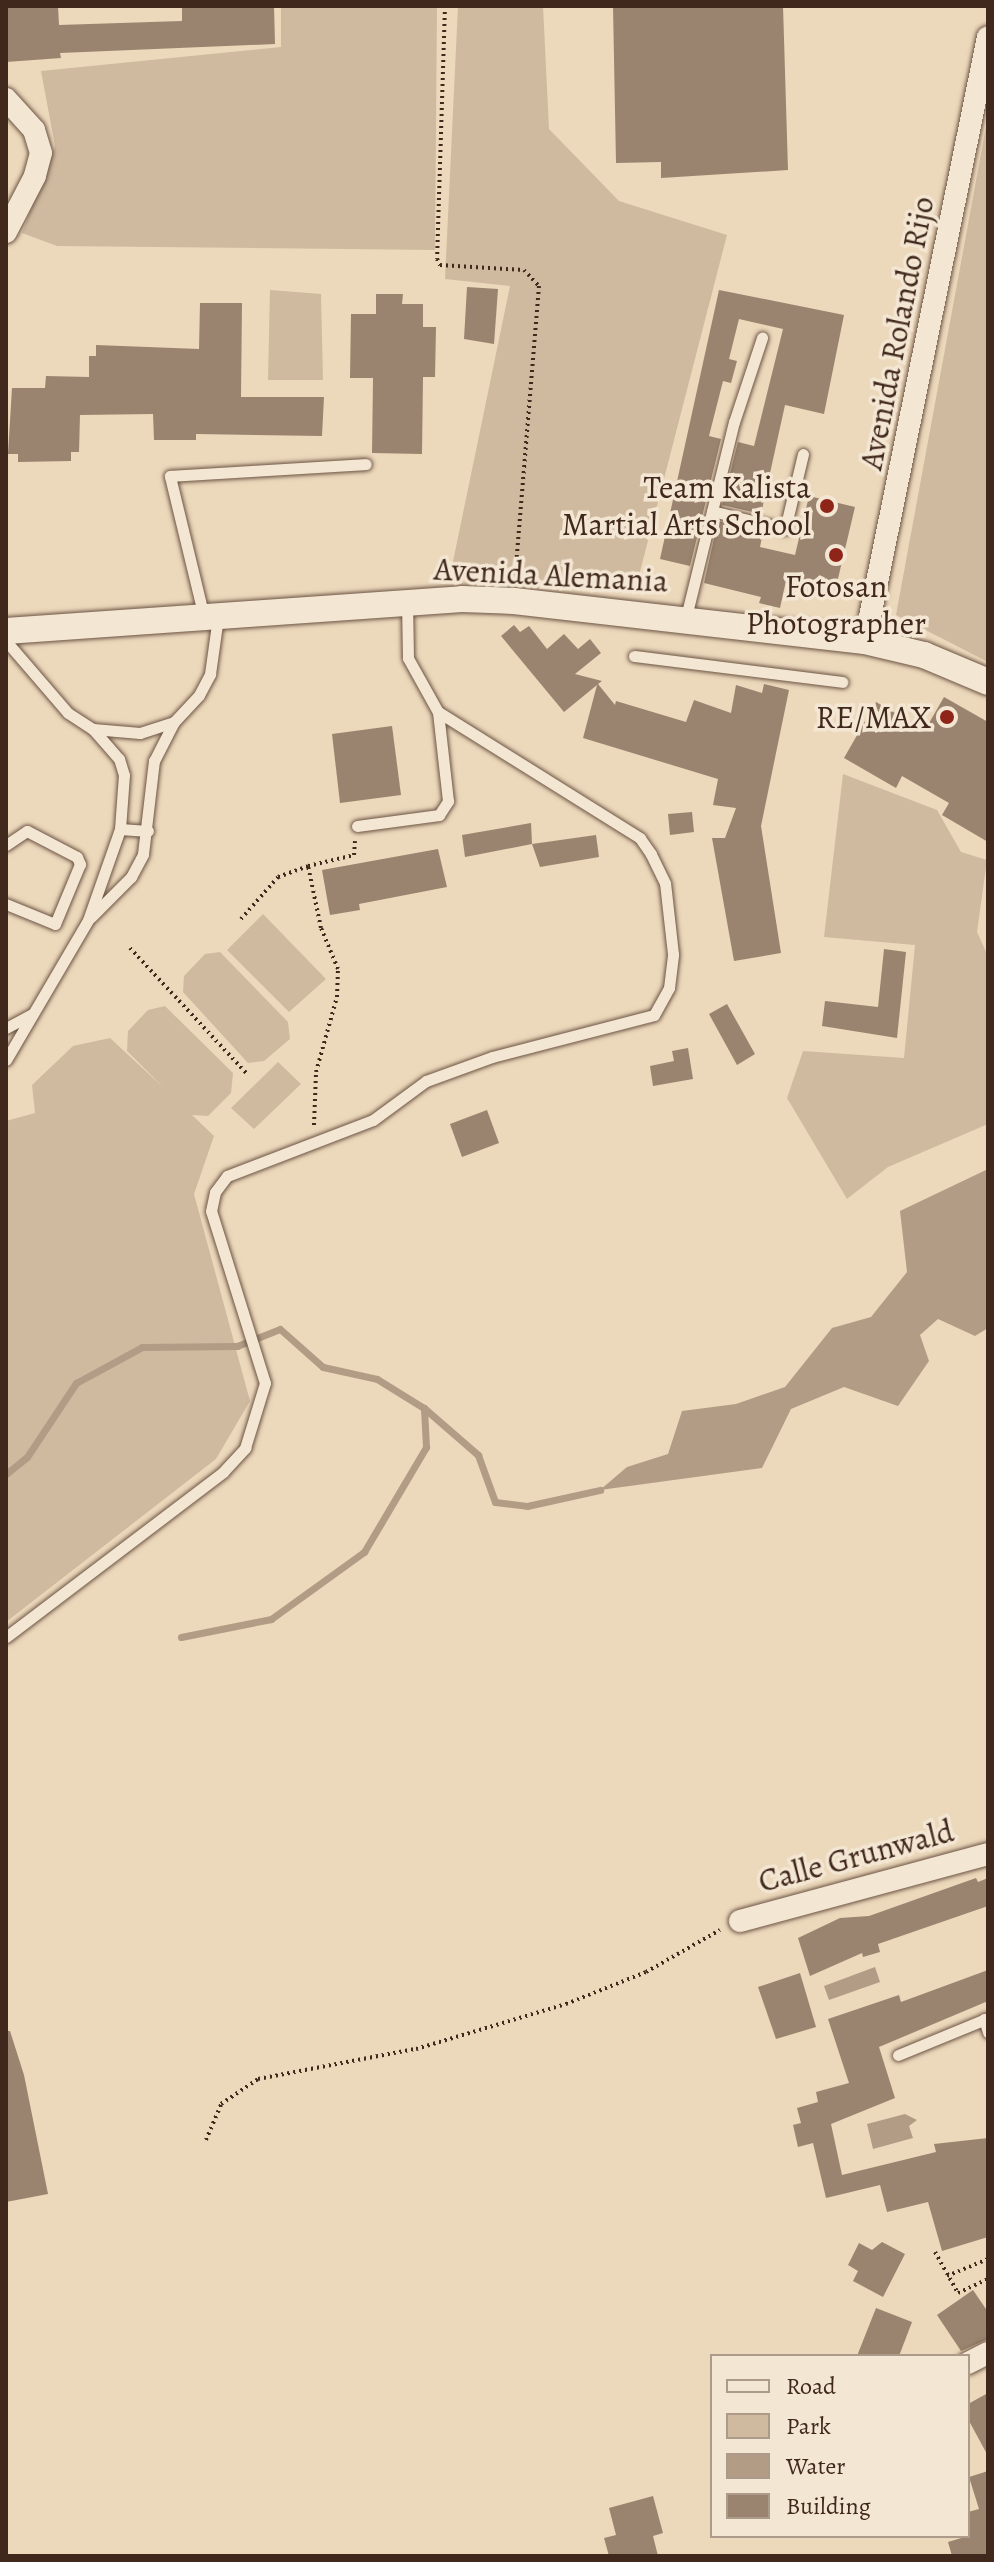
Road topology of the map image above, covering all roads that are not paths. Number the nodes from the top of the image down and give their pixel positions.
1 (988, 37) edge
2 (6, 99) edge
3 (6, 232) edge
4 (762, 338) dead end
5 (803, 454) dead end
6 (366, 464) dead end
7 (712, 511) junction
8 (407, 602) junction
9 (211, 617) junction
10 (686, 617) junction
11 (6, 631) edge
12 (6, 641) edge
13 (865, 641) junction
14 (634, 656) dead end
15 (842, 682) dead end
16 (988, 682) edge
17 (438, 712) junction
18 (174, 722) junction
19 (93, 729) junction
20 (357, 826) road end
21 (120, 829) junction
22 (148, 831) junction
23 (6, 845) edge
24 (6, 904) edge
25 (88, 920) junction
26 (33, 1014) junction
27 (6, 1028) edge
28 (6, 1060) edge
29 (6, 1637) edge
30 (988, 1854) edge
31 (740, 1921) road end
32 (986, 2019) edge
33 (988, 2032) edge
34 (898, 2055) dead end
35 (988, 2353) edge
36 (970, 2362) edge

1 - 13 street, Avenida Rolando Rijo
2 - 3 street
4 - 7 lane
5 - 7 lane
6 - 9 lane
7 - 10 lane
8 - 9 street, Avenida Alemania
8 - 10 street, Avenida Alemania
8 - 17 lane
9 - 11 street, Avenida Alemania
9 - 18 lane
10 - 13 street, Avenida Alemania
12 - 19 lane
13 - 16 street, Avenida Alemania
14 - 15 lane
17 - 20 lane
17 - 29 lane
18 - 19 lane
18 - 22 lane
19 - 21 lane
21 - 22 lane
21 - 25 lane
22 - 25 lane
23 - 24 lane
25 - 26 lane
26 - 27 lane
26 - 28 lane
30 - 31 street, Calle Grunwald
32 - 33 lane
32 - 34 lane
35 - 36 street

